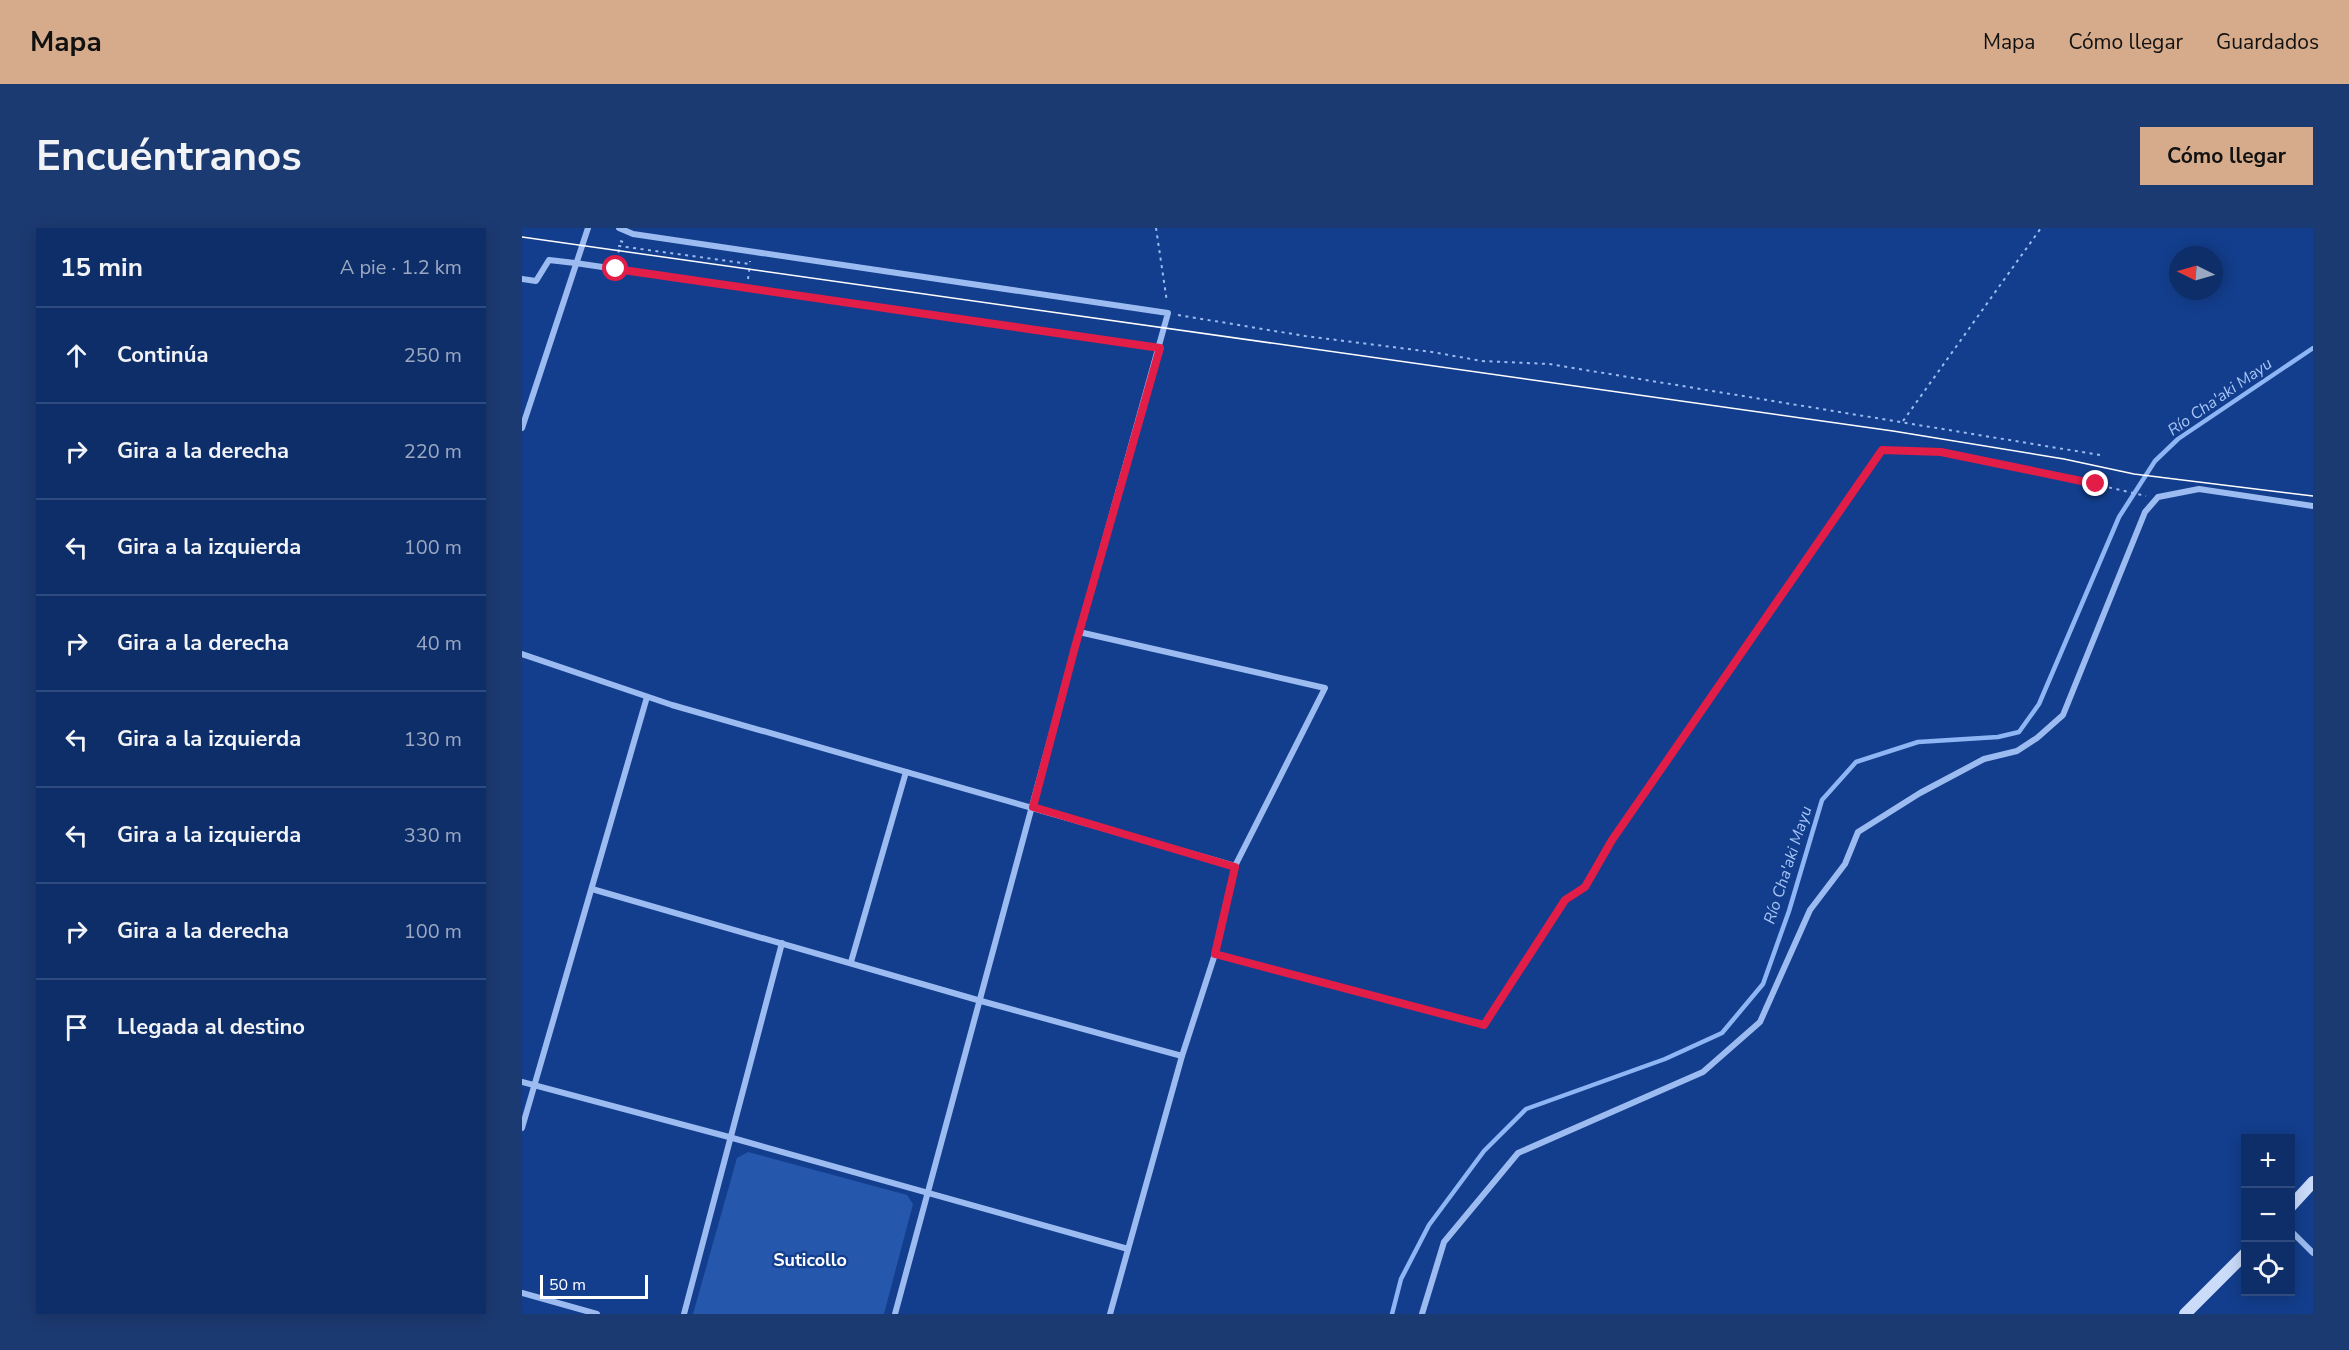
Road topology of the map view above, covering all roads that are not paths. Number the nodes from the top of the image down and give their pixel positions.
1 (588, 228) edge
2 (619, 228) edge
3 (575, 263) junction
4 (522, 279) edge
5 (1160, 348) junction
6 (522, 428) edge
7 (2313, 506) edge
8 (1079, 632) junction
9 (522, 654) edge
10 (647, 697) junction
11 (906, 772) junction
12 (1033, 807) junction
13 (1235, 867) junction
14 (591, 889) junction
15 (782, 943) junction
16 (1215, 954) junction
17 (851, 962) junction
18 (981, 1001) junction
19 (1413, 1006) road end
20 (1182, 1056) junction
21 (522, 1082) edge
22 (534, 1085) junction
23 (522, 1128) edge
24 (729, 1137) junction
25 (2313, 1182) edge
26 (928, 1193) junction
27 (2295, 1202) edge
28 (2295, 1235) edge
29 (1128, 1249) junction
30 (2313, 1253) edge
31 (2241, 1258) edge
32 (522, 1293) edge
33 (597, 1314) edge
34 (684, 1314) edge
35 (895, 1314) edge
36 (1110, 1314) edge
37 (1422, 1314) edge
38 (2186, 1314) edge

1 - 3 street
2 - 5 street
3 - 4 street
3 - 5 street
3 - 6 street
5 - 8 street
7 - 37 street
8 - 12 street
8 - 13 street
9 - 10 street
10 - 11 street
10 - 14 street
11 - 12 street
11 - 17 street
12 - 13 street
12 - 18 street
13 - 16 street
14 - 15 street
14 - 22 street
15 - 17 street
15 - 24 street
16 - 19 street
16 - 20 street
17 - 18 street
18 - 20 street
18 - 26 street
20 - 29 street
21 - 22 street
22 - 23 street
22 - 24 street
24 - 26 street
24 - 34 street
25 - 27 main road
26 - 29 street
26 - 35 street
28 - 30 street
29 - 36 street
31 - 38 main road
32 - 33 street

